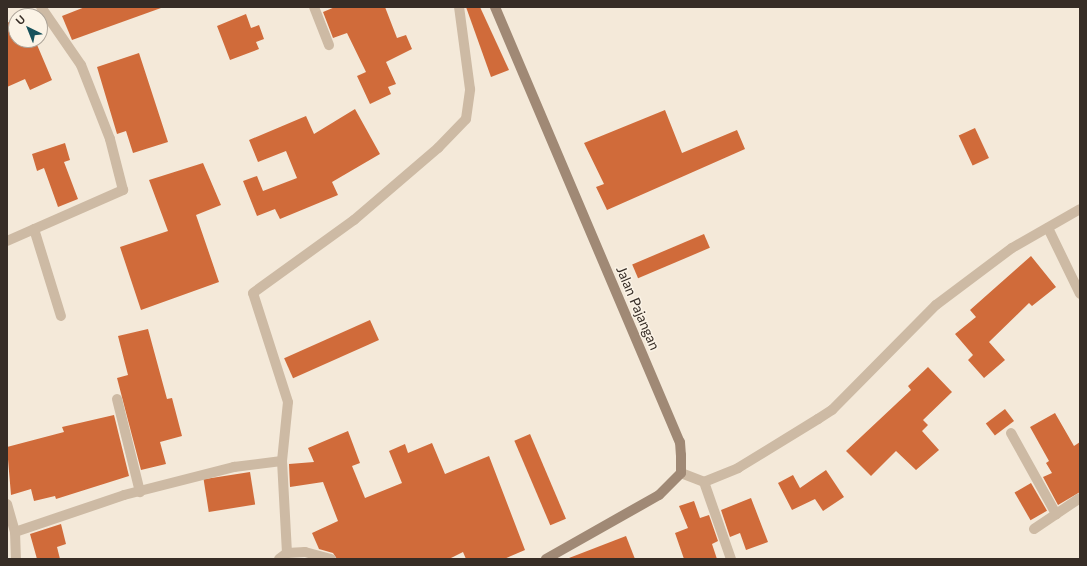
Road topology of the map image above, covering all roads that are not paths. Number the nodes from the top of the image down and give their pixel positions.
1 (41, 7) edge
2 (314, 7) edge
3 (459, 7) edge
4 (495, 7) edge
5 (329, 45) dead end
6 (1080, 210) edge
7 (1048, 228) junction
8 (34, 229) junction
9 (7, 241) edge
10 (1080, 294) edge
11 (61, 316) dead end
12 (117, 399) dead end
13 (1011, 433) dead end
14 (282, 461) junction
15 (681, 473) junction
16 (704, 482) junction
17 (140, 492) junction
18 (1080, 498) edge
19 (7, 504) edge
20 (1056, 514) junction
21 (1034, 529) dead end
22 (15, 532) junction
23 (283, 556) edge
24 (16, 559) edge
25 (330, 559) edge
26 (546, 559) edge
27 (731, 559) edge

1 - 8 street
2 - 5 street
3 - 14 street
4 - 15 main road, Jalan Pajangan
6 - 7 street
7 - 10 street
7 - 16 street
8 - 9 street
8 - 11 street
12 - 17 street
13 - 20 street
14 - 17 street
14 - 23 street
15 - 16 street
15 - 26 main road
16 - 27 street
17 - 22 street
18 - 20 street
19 - 22 street
20 - 21 street
22 - 24 street
23 - 25 street

